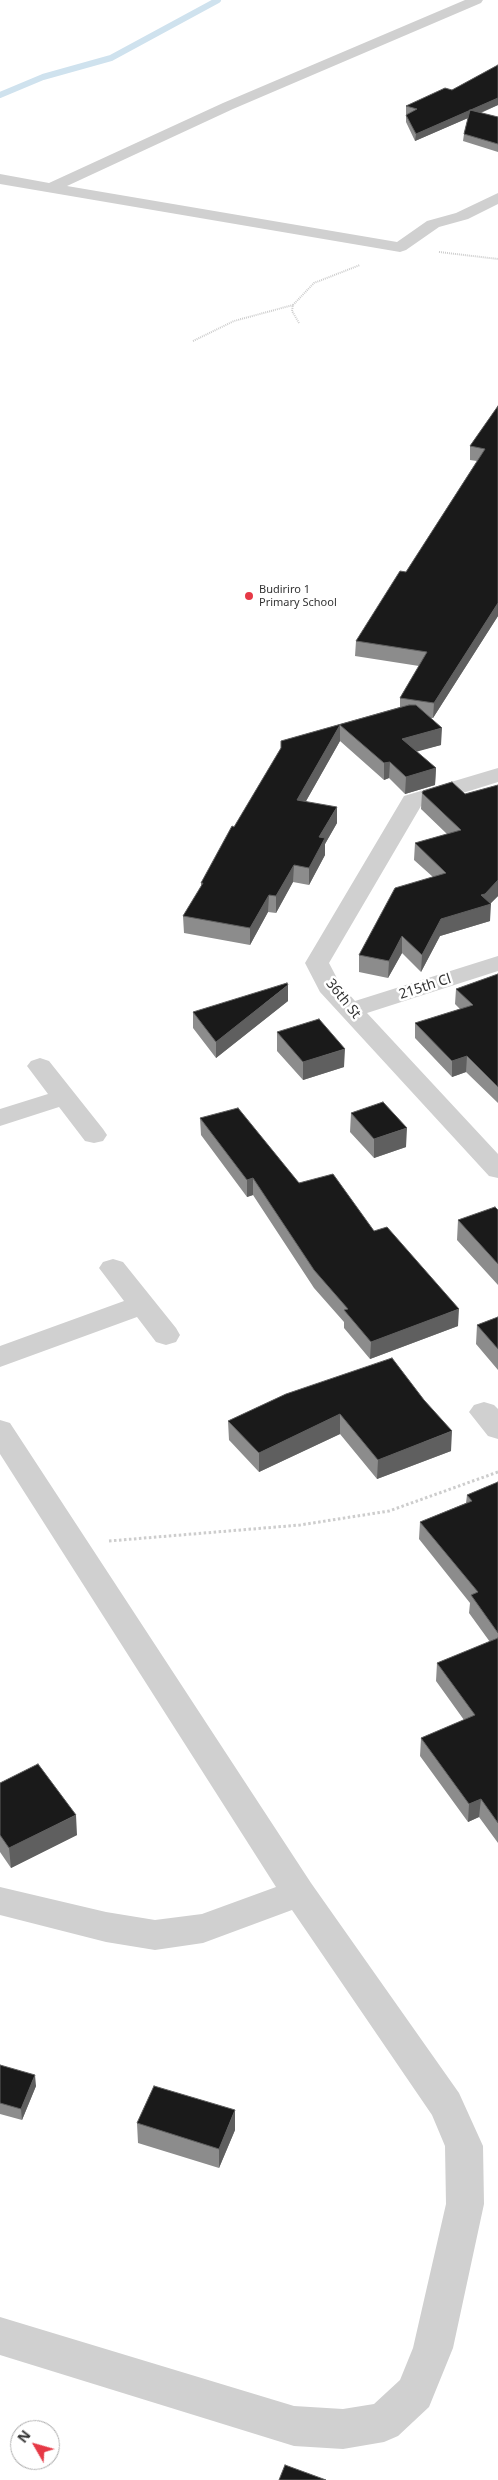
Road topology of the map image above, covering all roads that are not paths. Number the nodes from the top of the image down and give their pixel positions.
1 (476, 0) edge
2 (0, 179) edge
3 (50, 188) junction
4 (498, 198) edge
5 (498, 775) edge
6 (498, 964) edge
7 (351, 1010) junction
8 (40, 1066) dead end
9 (64, 1098) junction
10 (0, 1118) edge
11 (94, 1135) dead end
12 (498, 1170) edge
13 (113, 1268) dead end
14 (142, 1305) junction
15 (166, 1335) dead end
16 (0, 1357) edge
17 (0, 1430) edge
18 (299, 1893) junction
19 (0, 1901) edge
20 (0, 2336) edge

1 - 3 street
2 - 3 street
3 - 4 street
5 - 7 street, 36th St
6 - 7 street, 215th Cl
7 - 12 street, 36th St
8 - 9 street
9 - 10 street
9 - 11 street
13 - 14 street
14 - 15 street
14 - 16 street
17 - 18 street
18 - 19 street
18 - 20 street

